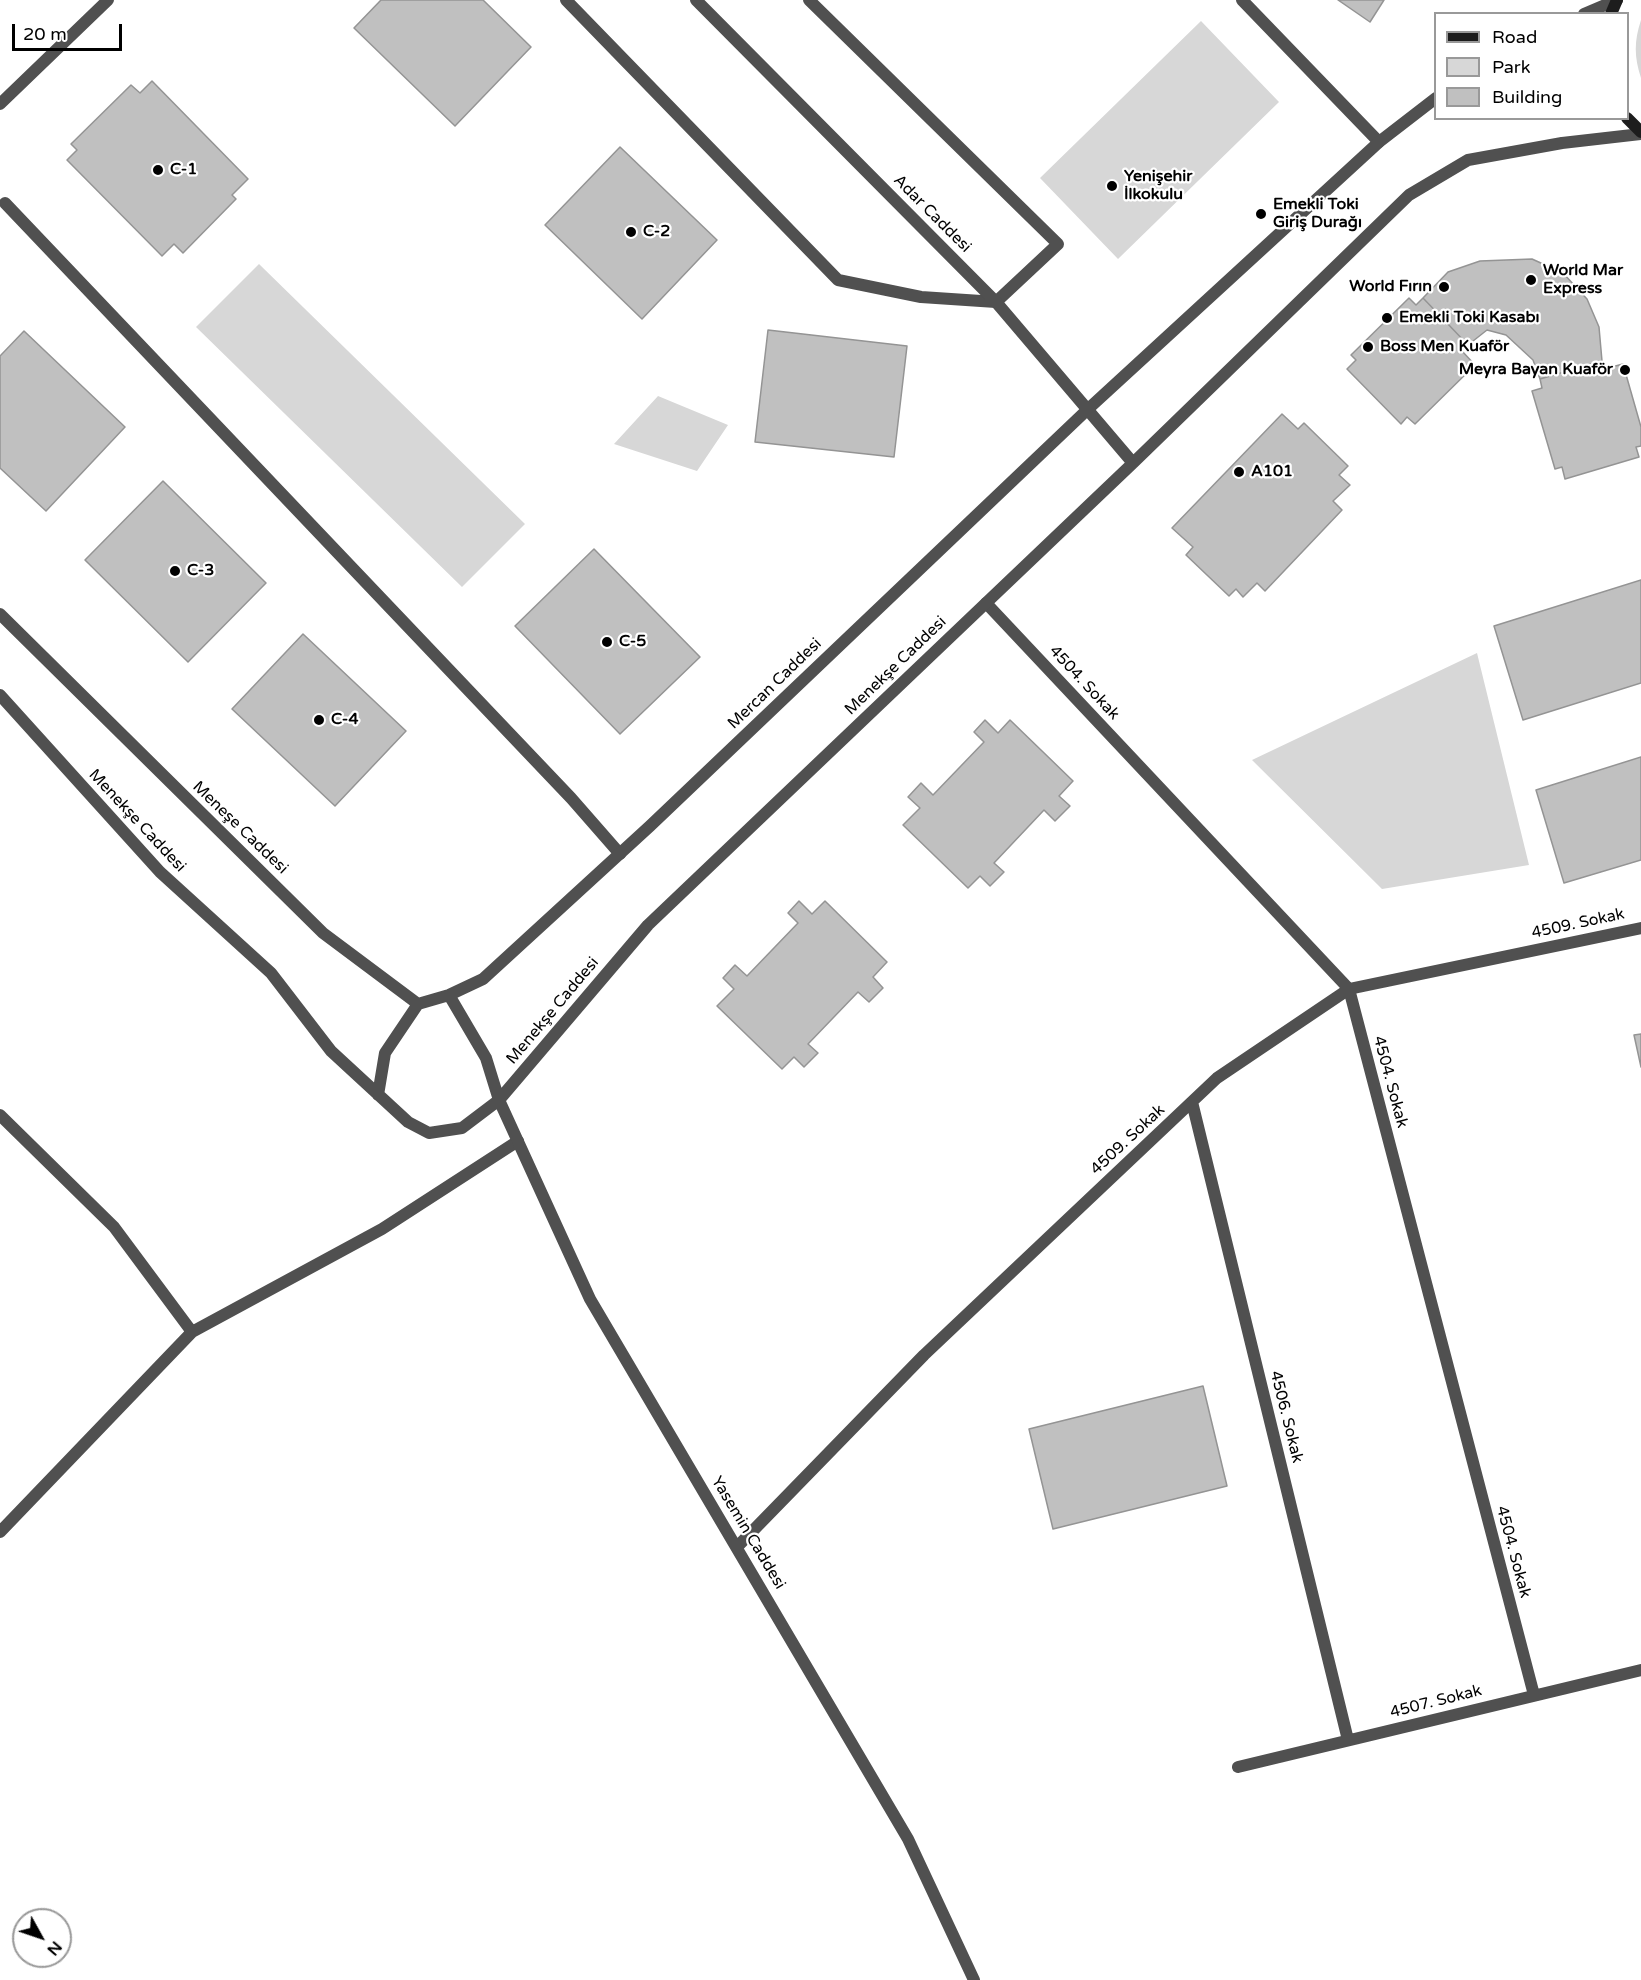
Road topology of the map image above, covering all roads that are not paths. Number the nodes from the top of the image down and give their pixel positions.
1 (108, 0) edge
2 (566, 0) edge
3 (696, 0) edge
4 (809, 0) edge
5 (1242, 0) edge
6 (1617, 0) edge
7 (1589, 12) edge
8 (1434, 100) edge
9 (0, 104) edge
10 (1629, 120) edge
11 (1641, 133) edge
12 (1379, 142) junction
13 (5, 203) dead end
14 (996, 302) junction
15 (1087, 410) junction
16 (1133, 463) junction
17 (986, 603) junction
18 (0, 614) edge
19 (0, 695) edge
20 (620, 854) junction
21 (1641, 928) edge
22 (1349, 989) junction
23 (449, 995) junction
24 (418, 1004) junction
25 (378, 1095) junction
26 (499, 1100) junction
27 (1192, 1102) junction
28 (0, 1115) edge
29 (518, 1141) junction
30 (192, 1332) junction
31 (0, 1532) edge
32 (737, 1547) junction
33 (1641, 1670) edge
34 (1534, 1695) junction
35 (1348, 1740) junction
36 (1238, 1767) dead end
37 (974, 1980) edge

1 - 9 street
2 - 14 street
3 - 14 street, Adar Caddesi
4 - 14 street
5 - 12 street
6 - 7 street
8 - 12 street, Mercan Caddesi
10 - 11 main road
11 - 16 street, Menekşe Caddesi
12 - 15 street, Mercan Caddesi
13 - 20 street
14 - 15 street, Adar Caddesi
15 - 16 street, Adar Caddesi
15 - 20 street, Mercan Caddesi
16 - 17 street, Menekşe Caddesi
17 - 22 street, 4504. Sokak
17 - 26 street, Menekşe Caddesi
18 - 24 street, Meneşe Caddesi
19 - 25 street, Menekşe Caddesi
20 - 23 street, Mercan Caddesi
21 - 22 street, 4509. Sokak
22 - 27 street, 4509. Sokak
22 - 34 street, 4504. Sokak
23 - 24 street
23 - 26 street
24 - 25 street
25 - 26 street, Menekşe Caddesi
26 - 29 street, Yasemin Caddesi
27 - 32 street, 4509. Sokak
27 - 35 street, 4506. Sokak
28 - 30 street
29 - 30 street
29 - 32 street, Yasemin Caddesi
30 - 31 street
32 - 37 street, Yasemin Caddesi
33 - 34 street, 4507. Sokak
34 - 35 street, 4507. Sokak
35 - 36 street, 4507. Sokak

